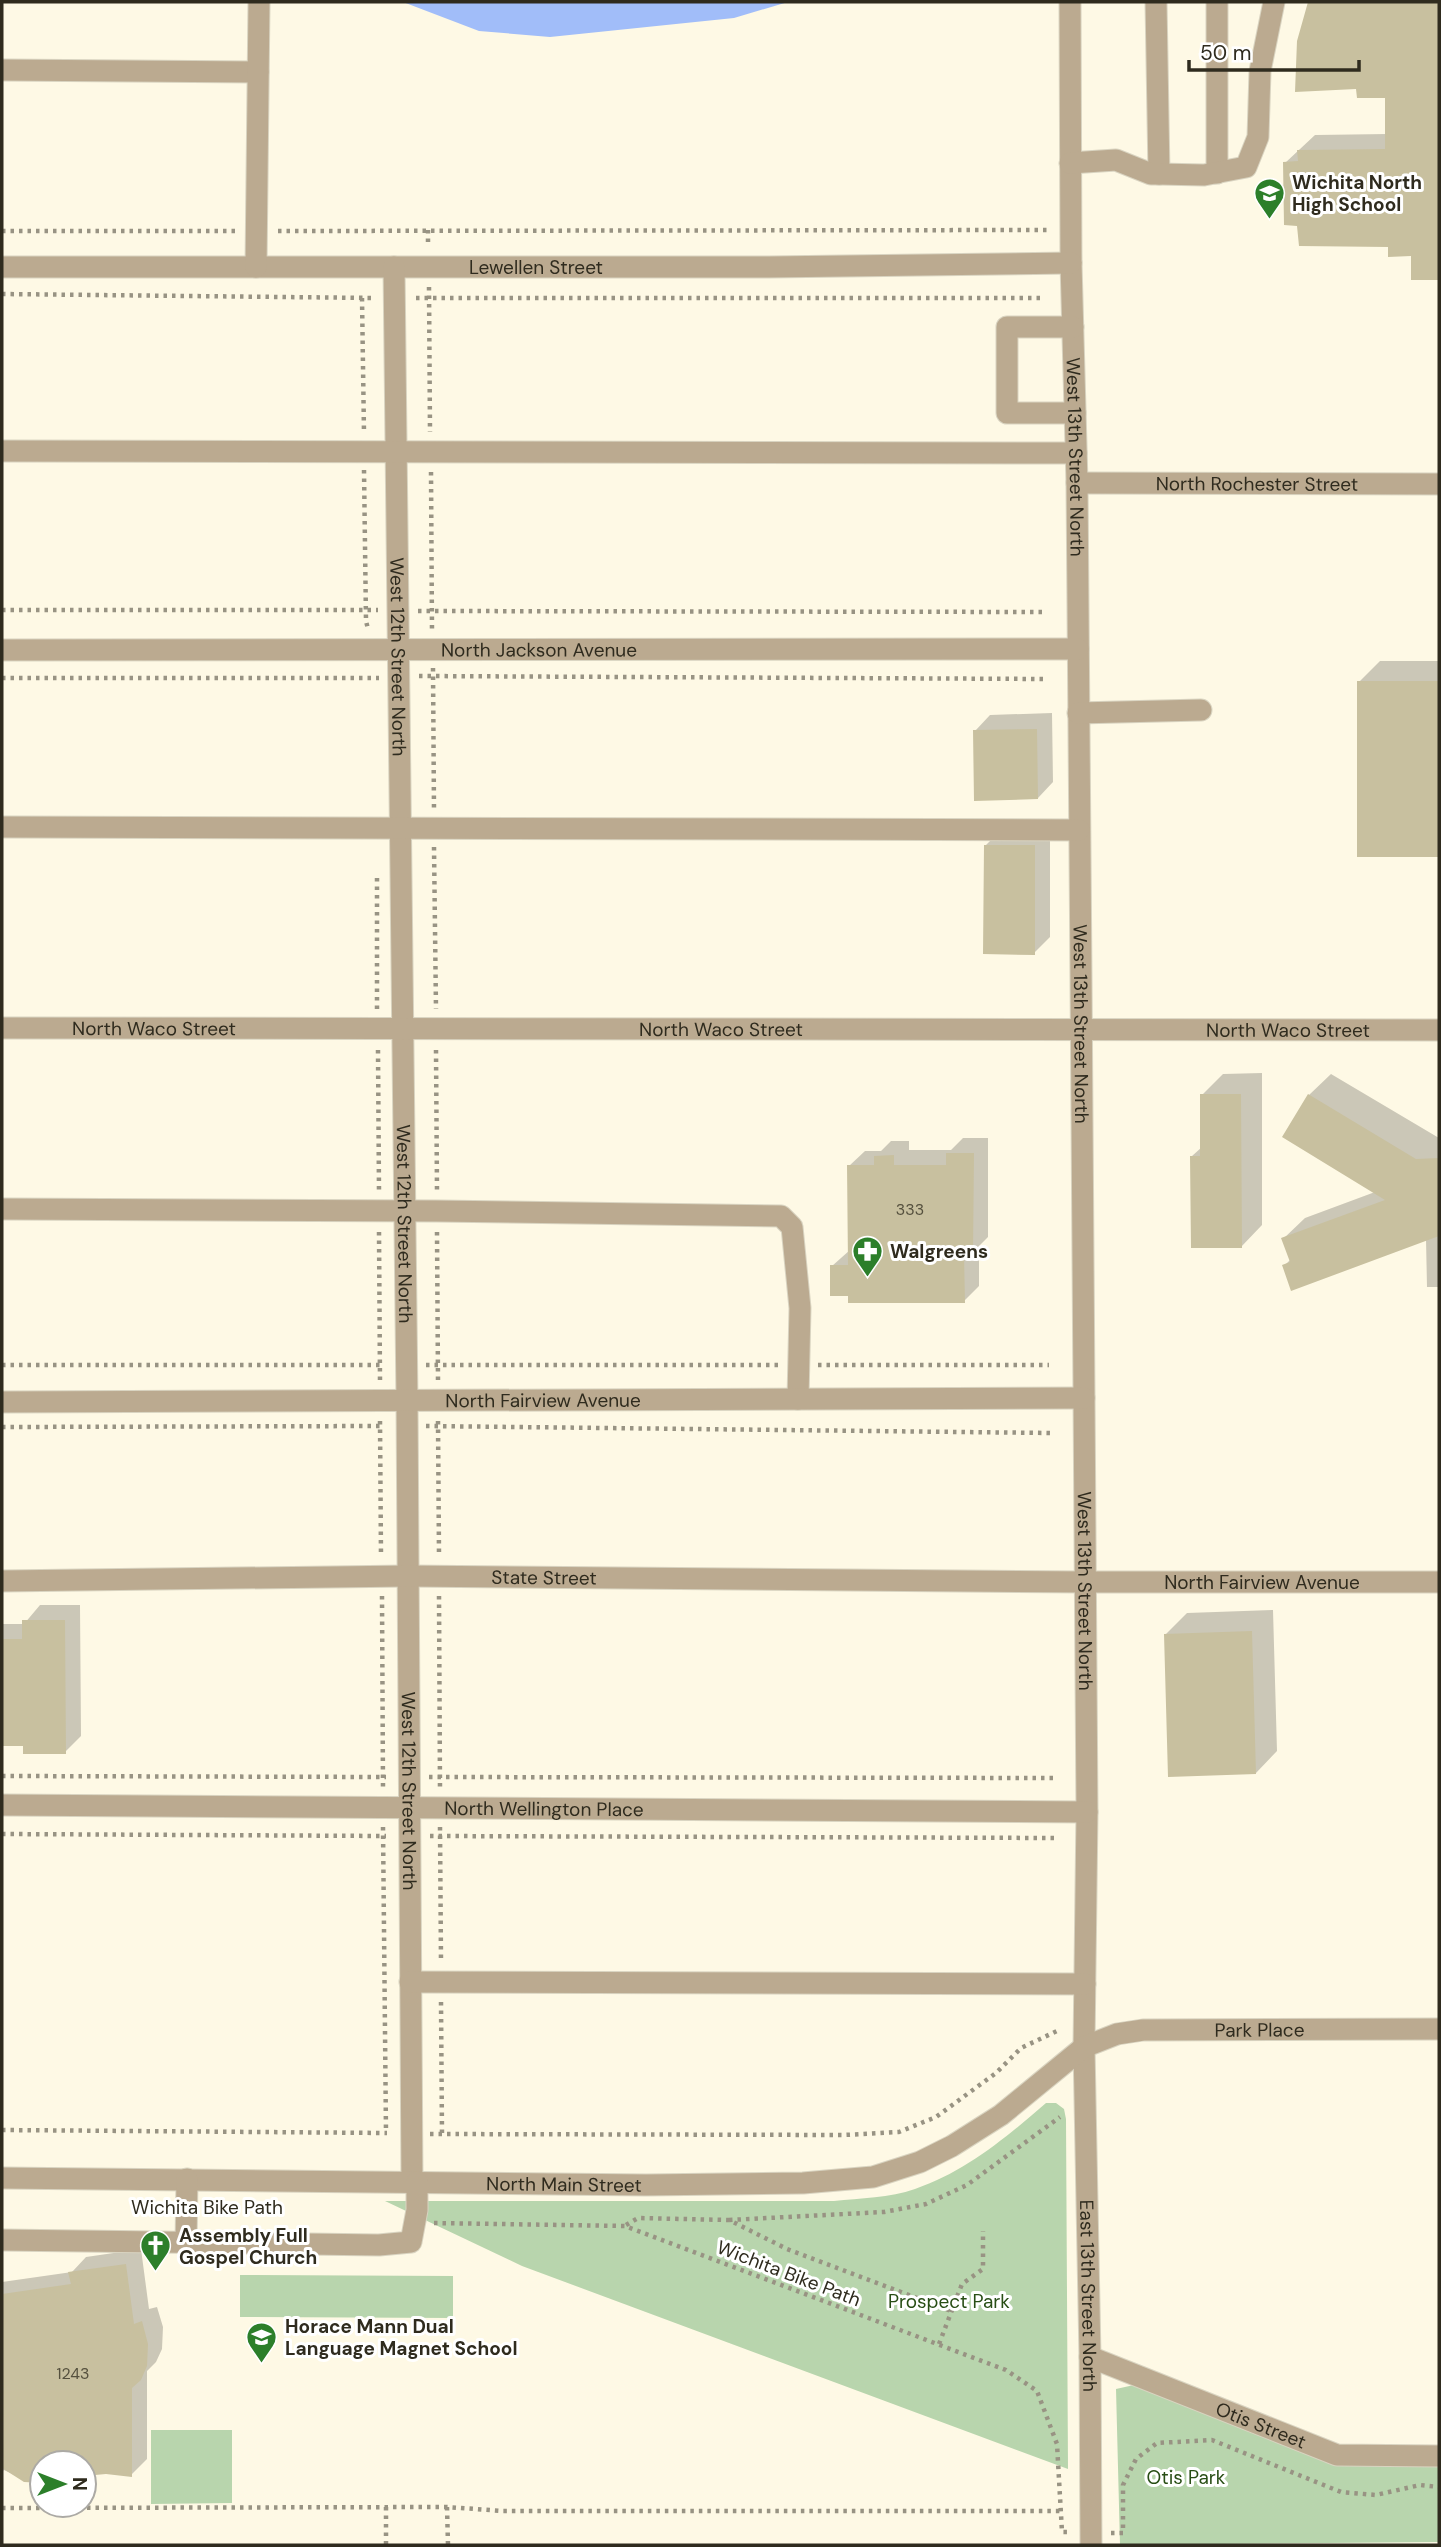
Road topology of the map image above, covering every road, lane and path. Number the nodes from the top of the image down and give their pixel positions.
1 (259, 2) edge
2 (1070, 2) edge
3 (1156, 2) edge
4 (1217, 2) edge
5 (1274, 2) edge
6 (2, 70) edge
7 (258, 72) junction
8 (1070, 163) junction
9 (1217, 173) junction
10 (1159, 174) junction
11 (428, 230) junction
12 (1047, 230) dead end
13 (2, 231) edge
14 (256, 231) junction
15 (1071, 262) junction
16 (2, 267) edge
17 (256, 267) junction
18 (394, 267) junction
19 (428, 267) junction
20 (2, 294) edge
21 (395, 298) junction
22 (429, 298) junction
23 (1044, 298) dead end
24 (1073, 327) junction
25 (1075, 413) junction
26 (2, 451) edge
27 (396, 453) junction
28 (430, 453) junction
29 (1076, 453) junction
30 (1077, 483) junction
31 (1439, 484) edge
32 (2, 610) edge
33 (398, 611) junction
34 (432, 611) junction
35 (1047, 612) dead end
36 (1078, 649) junction
37 (2, 650) edge
38 (398, 650) junction
39 (432, 650) junction
40 (433, 676) junction
41 (399, 677) junction
42 (2, 678) edge
43 (1047, 679) dead end
44 (1202, 710) dead end
45 (1078, 713) junction
46 (2, 827) edge
47 (401, 828) junction
48 (434, 828) junction
49 (1079, 830) junction
50 (2, 1028) edge
51 (403, 1028) junction
52 (436, 1028) junction
53 (1081, 1030) junction
54 (1439, 1030) edge
55 (2, 1209) edge
56 (405, 1211) junction
57 (437, 1211) junction
58 (1049, 1364) dead end
59 (2, 1365) edge
60 (407, 1365) junction
61 (438, 1365) junction
62 (799, 1365) junction
63 (1084, 1398) junction
64 (798, 1399) junction
65 (407, 1401) junction
66 (438, 1401) junction
67 (2, 1402) edge
68 (407, 1426) junction
69 (438, 1426) junction
70 (2, 1427) edge
71 (1050, 1433) dead end
72 (408, 1576) junction
73 (439, 1576) junction
74 (2, 1581) edge
75 (1086, 1581) junction
76 (1439, 1582) edge
77 (2, 1776) edge
78 (409, 1777) junction
79 (440, 1777) junction
80 (1055, 1777) dead end
81 (2, 1805) edge
82 (409, 1808) junction
83 (440, 1808) junction
84 (1087, 1812) junction
85 (2, 1834) edge
86 (409, 1836) junction
87 (440, 1836) junction
88 (1056, 1838) dead end
89 (410, 1982) junction
90 (441, 1982) junction
91 (1085, 1984) junction
92 (1439, 2029) edge
93 (1059, 2031) dead end
94 (1084, 2047) junction
95 (2, 2130) edge
96 (411, 2134) junction
97 (442, 2134) junction
98 (2, 2178) edge
99 (187, 2179) junction
100 (414, 2182) junction
101 (415, 2222) junction
102 (625, 2226) junction
103 (983, 2231) dead end
104 (2, 2240) edge
105 (186, 2244) junction
106 (951, 2311) junction
107 (939, 2344) junction
108 (1090, 2357) junction
109 (1439, 2456) edge
110 (1439, 2487) edge
111 (386, 2507) junction
112 (447, 2507) junction
113 (2, 2508) edge
114 (1061, 2511) junction
115 (1091, 2539) edge
116 (386, 2545) edge
117 (448, 2545) edge

1 - 7 street
2 - 8 street, West 13th Street North
3 - 10 street
4 - 9 street
5 - 9 street
6 - 7 street
7 - 14 street
8 - 10 street
8 - 15 street, West 13th Street North
9 - 10 street
11 - 12 path
11 - 14 path
11 - 19 path
13 - 14 path
14 - 17 street
15 - 19 street, Lewellen Street
15 - 24 street, West 13th Street North
16 - 17 street, Lewellen Street
17 - 18 street, Lewellen Street
18 - 19 street, Lewellen Street
18 - 21 street, West 12th Street North
19 - 22 path
20 - 21 path
21 - 22 path
21 - 27 street, West 12th Street North
22 - 23 path
22 - 28 path
24 - 25 street, West 13th Street North
24 - 25 street
25 - 29 street, West 13th Street North
26 - 27 street
27 - 28 street
27 - 33 street, West 12th Street North
28 - 29 street
28 - 34 path
29 - 30 street, West 13th Street North
30 - 31 street, North Rochester Street
30 - 36 street, West 13th Street North
32 - 33 path
33 - 34 path
33 - 38 street, West 12th Street North
34 - 35 path
34 - 39 path
36 - 39 street, North Jackson Avenue
36 - 45 street, West 13th Street North
37 - 38 street, North Jackson Avenue
38 - 39 street, North Jackson Avenue
38 - 41 street, West 12th Street North
39 - 40 path
40 - 41 path
40 - 43 path
40 - 48 path
41 - 42 path
41 - 47 street, West 12th Street North
44 - 45 street
45 - 49 street, West 13th Street North
46 - 47 street
47 - 48 street
47 - 51 street, West 12th Street North
48 - 49 street
48 - 52 path
49 - 53 street, West 13th Street North
50 - 51 street, North Waco Street
51 - 52 street, North Waco Street
51 - 56 street, West 12th Street North
52 - 53 street, North Waco Street
52 - 57 path
53 - 54 street, North Waco Street
53 - 63 street, West 13th Street North
55 - 56 street
56 - 57 street
56 - 60 street, West 12th Street North
57 - 61 path
57 - 62 street
58 - 62 path
59 - 60 path
60 - 61 path
60 - 65 street, West 12th Street North
61 - 62 path
61 - 66 path
62 - 64 street
63 - 64 street, North Fairview Avenue
63 - 75 street, West 13th Street North
64 - 66 street, North Fairview Avenue
65 - 66 street, North Fairview Avenue
65 - 67 street, North Fairview Avenue
65 - 68 street, West 12th Street North
66 - 69 path
68 - 69 path
68 - 70 path
68 - 72 street, West 12th Street North
69 - 71 path
69 - 73 path
72 - 73 street, State Street
72 - 74 street, State Street
72 - 78 street, West 12th Street North
73 - 75 street, State Street
73 - 79 path
75 - 76 street, North Fairview Avenue
75 - 84 street, West 13th Street North
77 - 78 path
78 - 79 path
78 - 82 street, West 12th Street North
79 - 80 path
79 - 83 path
81 - 82 street, North Wellington Place
82 - 83 street, North Wellington Place
82 - 86 street, West 12th Street North
83 - 84 street, North Wellington Place
83 - 87 path
84 - 91 street, West 13th Street North
85 - 86 path
86 - 87 path
86 - 89 street, West 12th Street North
87 - 88 path
87 - 90 path
89 - 90 street
89 - 96 street, West 12th Street North
90 - 91 street
90 - 97 path
91 - 94 street, West 13th Street North
92 - 94 street, Park Place
93 - 97 path
94 - 100 street, North Main Street
94 - 108 street, East 13th Street North
95 - 96 path
96 - 97 path
96 - 100 street, West 12th Street North
98 - 99 street, North Main Street
99 - 100 street, North Main Street
99 - 105 street
100 - 101 street, West 12th Street North
101 - 102 path, Wichita Bike Path
101 - 105 street
102 - 106 path
102 - 107 path, Wichita Bike Path
103 - 106 path
104 - 105 street
106 - 107 path
107 - 114 path, Wichita Bike Path
108 - 109 street, Otis Street
108 - 115 street, East 13th Street North
110 - 115 path
111 - 112 path
111 - 113 path
111 - 116 path
112 - 114 path
112 - 117 path
114 - 115 path

